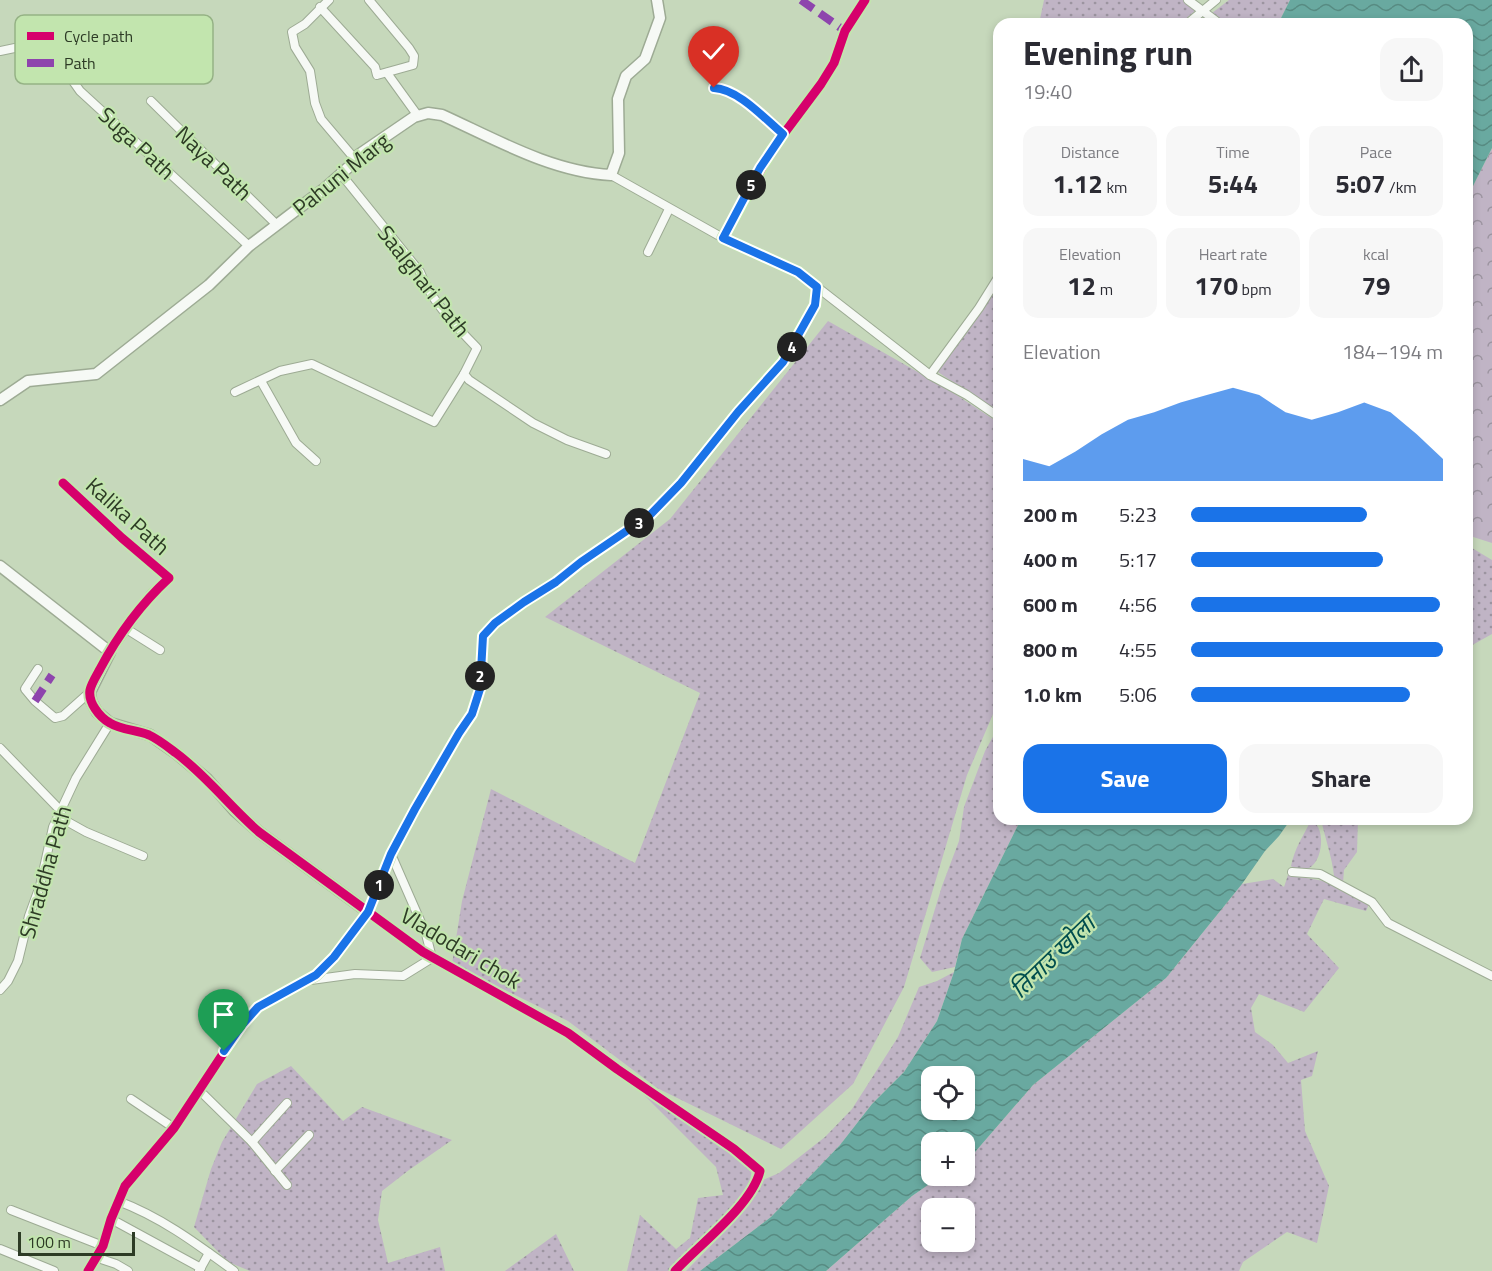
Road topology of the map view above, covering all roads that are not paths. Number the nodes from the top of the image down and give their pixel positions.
1 (329, 0) edge
2 (369, 0) edge
3 (657, 0) edge
4 (865, 0) edge
5 (1188, 0) edge
6 (1216, 0) edge
7 (320, 8) junction
8 (1202, 10) junction
9 (1193, 18) edge
10 (1213, 18) edge
11 (15, 48) edge
12 (0, 51) edge
13 (387, 73) junction
14 (75, 84) edge
15 (714, 88) dead end
16 (151, 101) dead end
17 (418, 116) junction
18 (783, 134) junction
19 (354, 158) junction
20 (341, 174) junction
21 (611, 175) junction
22 (669, 209) junction
23 (277, 225) junction
24 (723, 238) junction
25 (249, 246) junction
26 (648, 252) dead end
27 (993, 286) edge
28 (817, 287) junction
29 (464, 374) junction
30 (930, 375) junction
31 (261, 381) junction
32 (235, 392) dead end
33 (0, 400) edge
34 (993, 413) edge
35 (606, 454) dead end
36 (316, 461) dead end
37 (63, 483) dead end
38 (0, 566) edge
39 (125, 628) junction
40 (160, 650) dead end
41 (110, 652) junction
42 (38, 669) dead end
43 (90, 692) junction
44 (110, 723) junction
45 (0, 748) edge
46 (60, 814) junction
47 (391, 854) junction
48 (143, 856) dead end
49 (1292, 872) dead end
50 (368, 912) junction
51 (432, 958) junction
52 (1492, 976) edge
53 (306, 981) junction
54 (0, 990) edge
55 (199, 1089) junction
56 (131, 1099) dead end
57 (287, 1103) dead end
58 (174, 1128) junction
59 (309, 1135) dead end
60 (252, 1142) junction
61 (275, 1171) junction
62 (287, 1185) dead end
63 (118, 1201) junction
64 (11, 1210) dead end
65 (111, 1219) junction
66 (103, 1246) junction
67 (0, 1249) edge
68 (209, 1253) junction
69 (95, 1257) junction
70 (200, 1270) edge
71 (54, 1271) edge
72 (88, 1271) edge
73 (128, 1271) edge
74 (234, 1271) edge
75 (675, 1271) edge

1 - 7 street
2 - 13 street
3 - 21 street
4 - 18 street
5 - 8 street
6 - 8 street
7 - 13 street
7 - 19 street
8 - 9 street
8 - 10 street
11 - 12 street, Suga Path
13 - 17 street
14 - 25 street, Suga Path
15 - 18 street
16 - 23 street, Naya Path
17 - 19 street, Pahuni Marg
17 - 21 street
18 - 24 street
19 - 20 street, Pahuni Marg
20 - 23 street, Pahuni Marg
20 - 29 street, Saalghari Path
21 - 22 street
22 - 24 street
22 - 26 street
23 - 25 street, Pahuni Marg
24 - 28 street
25 - 33 street, Pahuni Marg
27 - 30 street
28 - 30 street
28 - 47 street
29 - 31 street
29 - 35 street, Saalghari Path
30 - 34 street
31 - 32 street
31 - 36 street
37 - 39 street, Kalika Path
38 - 41 street
39 - 40 street
39 - 41 street
41 - 43 street
42 - 43 street
43 - 44 street
44 - 46 street, Shraddha Path
44 - 50 street, Vladodari chok
45 - 46 street
46 - 48 street
46 - 54 street, Shraddha Path
47 - 50 street
47 - 51 street
49 - 52 street
50 - 51 street, Vladodari chok
50 - 53 street
51 - 53 street
51 - 75 street, Vladodari chok
53 - 55 street
55 - 58 street
55 - 60 street
56 - 58 street
57 - 60 street
58 - 63 street
59 - 61 street
60 - 61 street
61 - 62 street
63 - 65 street
63 - 68 street
64 - 66 street
65 - 66 street
65 - 70 street
66 - 69 street
67 - 71 street
68 - 70 street
68 - 74 street
69 - 72 street
69 - 73 street

